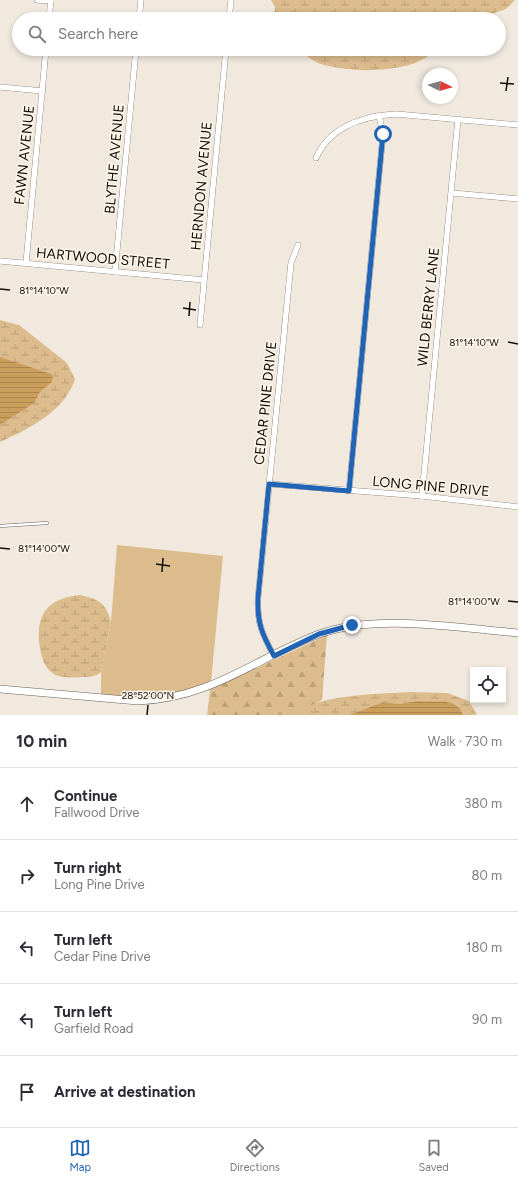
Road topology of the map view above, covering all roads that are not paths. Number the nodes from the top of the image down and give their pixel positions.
1 (37, 0) edge
2 (141, 0) edge
3 (231, 0) edge
4 (51, 1) edge
5 (50, 12) edge
6 (140, 12) edge
7 (230, 12) edge
8 (45, 56) edge
9 (135, 56) edge
10 (225, 56) edge
11 (0, 87) edge
12 (42, 91) junction
13 (378, 115) junction
14 (458, 120) junction
15 (518, 125) edge
16 (316, 158) dead end
17 (452, 192) junction
18 (518, 198) edge
19 (298, 245) dead end
20 (0, 261) edge
21 (26, 263) junction
22 (116, 272) junction
23 (204, 280) junction
24 (200, 325) dead end
25 (269, 484) junction
26 (349, 491) junction
27 (422, 496) junction
28 (518, 507) edge
29 (47, 523) dead end
30 (0, 526) edge
31 (518, 633) edge
32 (274, 656) junction
33 (0, 688) edge

1 - 4 street
2 - 6 street
3 - 7 street
4 - 5 street
8 - 12 street, FAWN AVENUE
9 - 22 street, BLYTHE AVENUE
10 - 23 street, HERNDON AVENUE
11 - 12 street
12 - 21 street, FAWN AVENUE
13 - 14 street
13 - 16 street
13 - 26 street
14 - 15 street
14 - 17 street, WILD BERRY LANE
17 - 18 street
17 - 27 street, WILD BERRY LANE
19 - 25 street, CEDAR PINE DRIVE
20 - 21 street, HARTWOOD STREET
21 - 22 street, HARTWOOD STREET
22 - 23 street, HARTWOOD STREET
23 - 24 street, HERNDON AVENUE
25 - 26 street, LONG PINE DRIVE
25 - 32 street, CEDAR PINE DRIVE
26 - 27 street, LONG PINE DRIVE
27 - 28 street, LONG PINE DRIVE
29 - 30 lane
31 - 32 street
32 - 33 street

